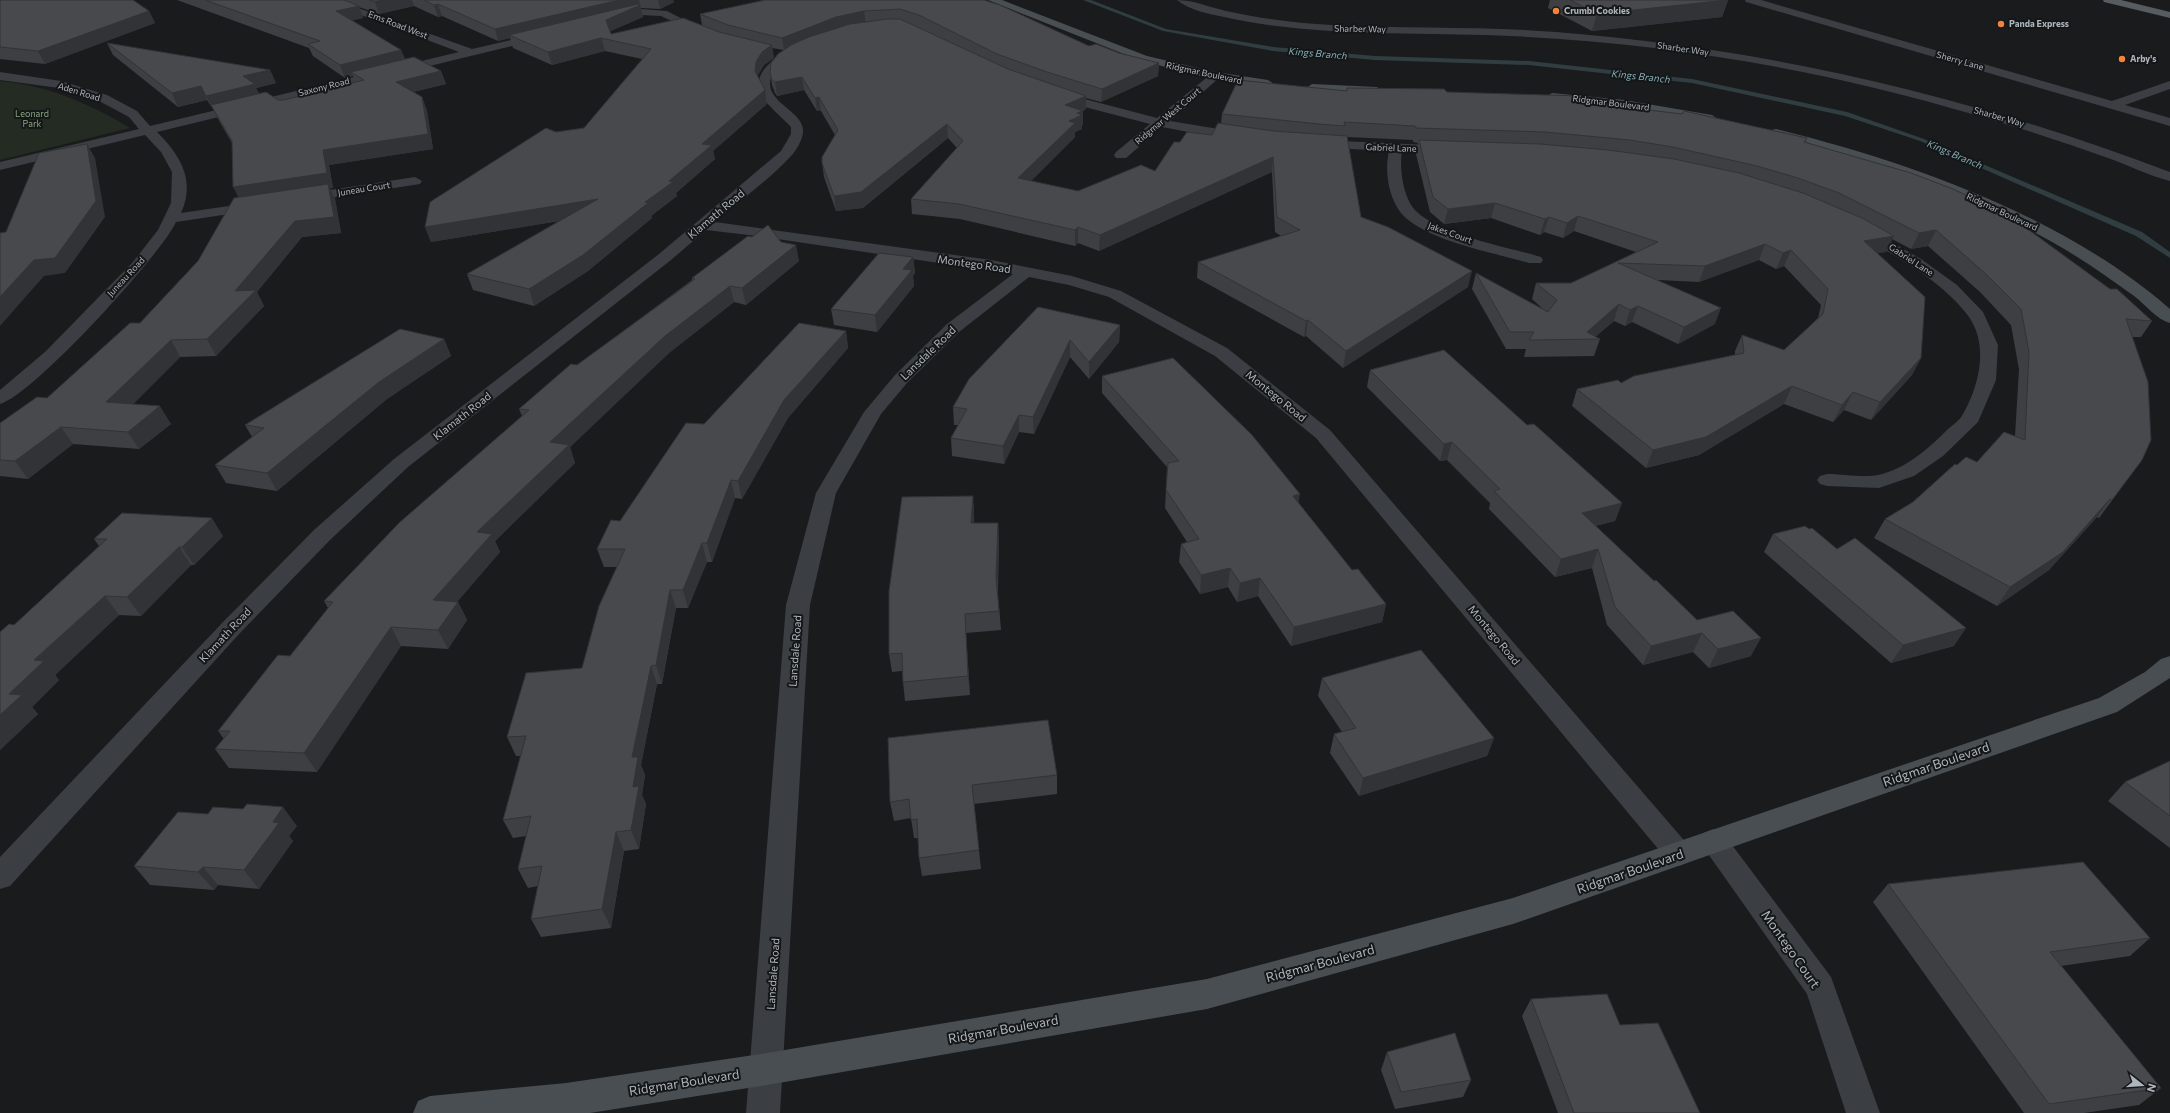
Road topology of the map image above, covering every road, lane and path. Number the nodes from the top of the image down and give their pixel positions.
1 (326, 0) edge
2 (993, 0) edge
3 (1182, 0) edge
4 (1750, 0) edge
5 (2108, 0) edge
6 (2170, 15) edge
7 (601, 21) edge
8 (551, 34) edge
9 (713, 36) edge
10 (469, 52) junction
11 (786, 52) edge
12 (0, 76) edge
13 (1215, 76) junction
14 (2170, 84) edge
15 (1278, 86) edge
16 (1299, 87) edge
17 (1048, 92) edge
18 (1386, 92) edge
19 (1539, 96) edge
20 (2113, 105) junction
21 (1723, 121) edge
22 (1160, 122) junction
23 (2170, 122) edge
24 (148, 130) junction
25 (1767, 131) edge
26 (1258, 138) edge
27 (1305, 143) edge
28 (1396, 148) junction
29 (1460, 150) edge
30 (1121, 155) dead end
31 (0, 166) edge
32 (2170, 177) edge
33 (415, 181) dead end
34 (293, 200) edge
35 (270, 204) edge
36 (170, 219) junction
37 (702, 225) junction
38 (1852, 226) edge
39 (1535, 260) dead end
40 (1026, 272) junction
41 (2170, 318) edge
42 (0, 398) edge
43 (1827, 480) dead end
44 (2168, 670) edge
45 (1713, 841) junction
46 (1680, 854) junction
47 (0, 877) edge
48 (767, 1069) junction
49 (430, 1113) edge
50 (763, 1113) edge
51 (1863, 1113) edge

1 - 10 street, Ems Road West
2 - 13 street, Ridgmar Boulevard
3 - 32 street, Sharber Way
4 - 20 street, Sherry Lane
5 - 6 main road
7 - 9 street
8 - 10 street, Saxony Road
10 - 24 street, Saxony Road
11 - 37 street, Klamath Road
12 - 24 street, Aden Road
13 - 15 street, Ridgmar Boulevard
13 - 22 street, Ridgmar West Court
14 - 20 street
16 - 18 street
17 - 22 street
19 - 21 street, Ridgmar Boulevard
20 - 23 street, Sherry Lane
22 - 26 street
22 - 30 street, Ridgmar West Court
24 - 31 street, Saxony Road
24 - 36 street, Juneau Road
25 - 41 street, Ridgmar Boulevard
27 - 28 street, Gabriel Lane
28 - 29 street, Gabriel Lane
28 - 39 street, Jakes Court
33 - 34 street, Juneau Court
35 - 36 street
36 - 42 street, Juneau Road
37 - 40 street, Montego Road
37 - 47 street, Klamath Road
38 - 43 street, Gabriel Lane
40 - 46 street, Montego Road
40 - 48 street, Lansdale Road
44 - 45 street, Ridgmar Boulevard
45 - 46 street, Ridgmar Boulevard
45 - 51 street, Montego Court
46 - 48 street, Ridgmar Boulevard
48 - 49 street, Ridgmar Boulevard
48 - 50 street, Lansdale Road

